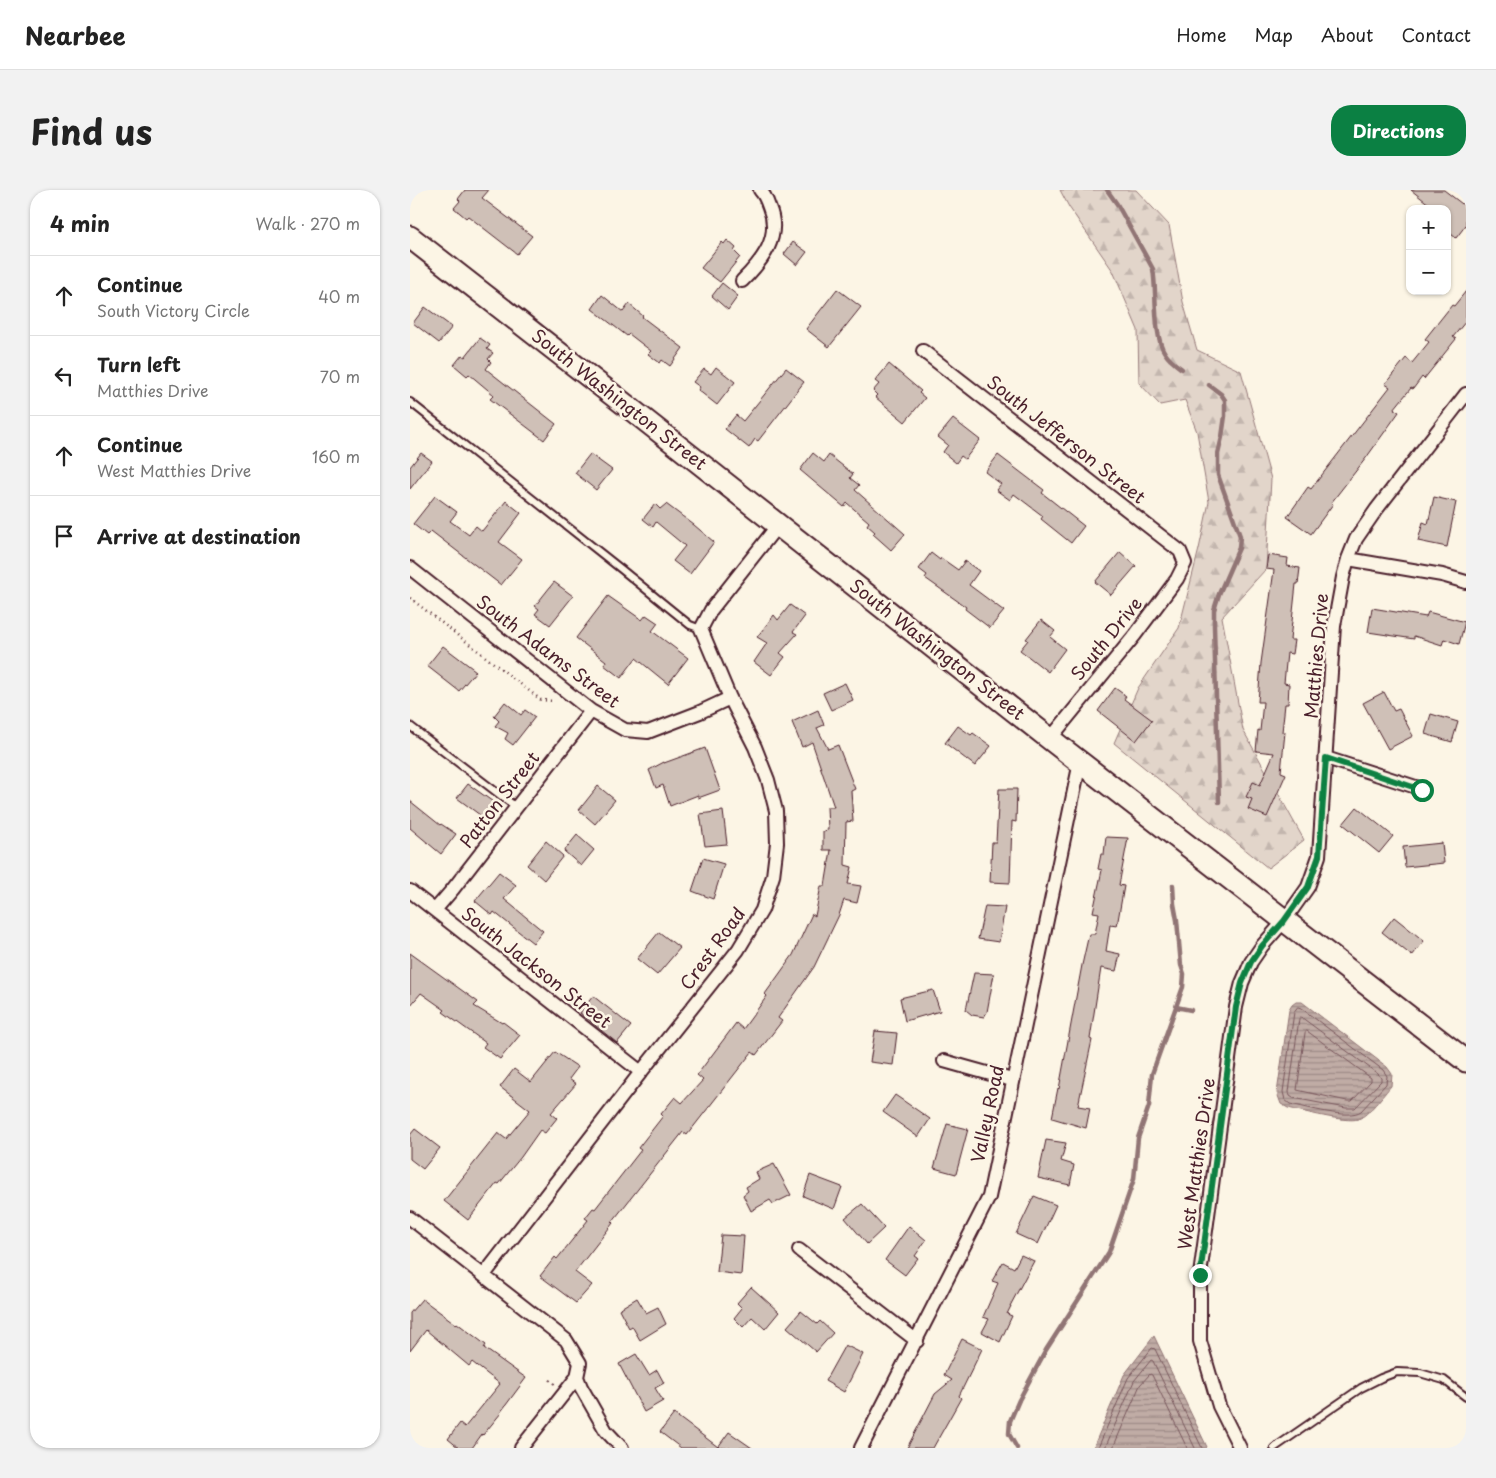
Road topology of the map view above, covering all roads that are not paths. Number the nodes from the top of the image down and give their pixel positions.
1 (760, 190) edge
2 (410, 237) edge
3 (742, 281) dead end
4 (924, 351) dead end
5 (1466, 394) edge
6 (410, 402) edge
7 (778, 525) junction
8 (1183, 558) joint
9 (1348, 559) junction
10 (410, 568) edge
11 (1466, 582) edge
12 (701, 629) junction
13 (730, 698) junction
14 (592, 711) junction
15 (410, 726) edge
16 (1050, 739) junction
17 (1326, 758) junction
18 (1080, 762) junction
19 (1422, 790) dead end
20 (516, 808) junction
21 (410, 891) edge
22 (435, 910) junction
23 (1284, 921) junction
24 (944, 1060) dead end
25 (1466, 1062) edge
26 (641, 1072) junction
27 (1012, 1080) junction
28 (410, 1218) edge
29 (799, 1250) dead end
30 (484, 1275) junction
31 (916, 1340) junction
32 (576, 1377) junction
33 (1466, 1397) edge
34 (521, 1448) edge
35 (622, 1448) edge
36 (861, 1448) edge
37 (1240, 1448) edge
38 (1274, 1448) edge

1 - 3 street
2 - 7 main road, South Washington Street
4 - 8 street, South Jefferson Street
5 - 9 street, Matthies Drive
6 - 12 lane
7 - 12 street
7 - 16 main road, South Washington Street
8 - 16 street, South Drive
9 - 11 street
9 - 17 street, Matthies Drive
10 - 14 street, South Adams Street
12 - 13 street, Crest Road
13 - 14 street, South Adams Street
13 - 26 street, Crest Road
14 - 20 street, Patton Street
15 - 20 lane
16 - 18 main road, South Washington Street
17 - 19 street
17 - 23 street, Matthies Drive
18 - 23 main road, South Washington Street
18 - 27 street, Valley Road
20 - 22 street, Patton Street
21 - 22 street, South Jackson Street
22 - 26 street, South Jackson Street
23 - 25 main road, South Washington Street
23 - 37 street, West Matthies Drive
24 - 27 street
26 - 30 street, Crest Road
27 - 31 street, Valley Road
28 - 30 street
29 - 31 street
30 - 32 street
31 - 36 street, Valley Road
32 - 34 street
32 - 35 street
33 - 38 lane

